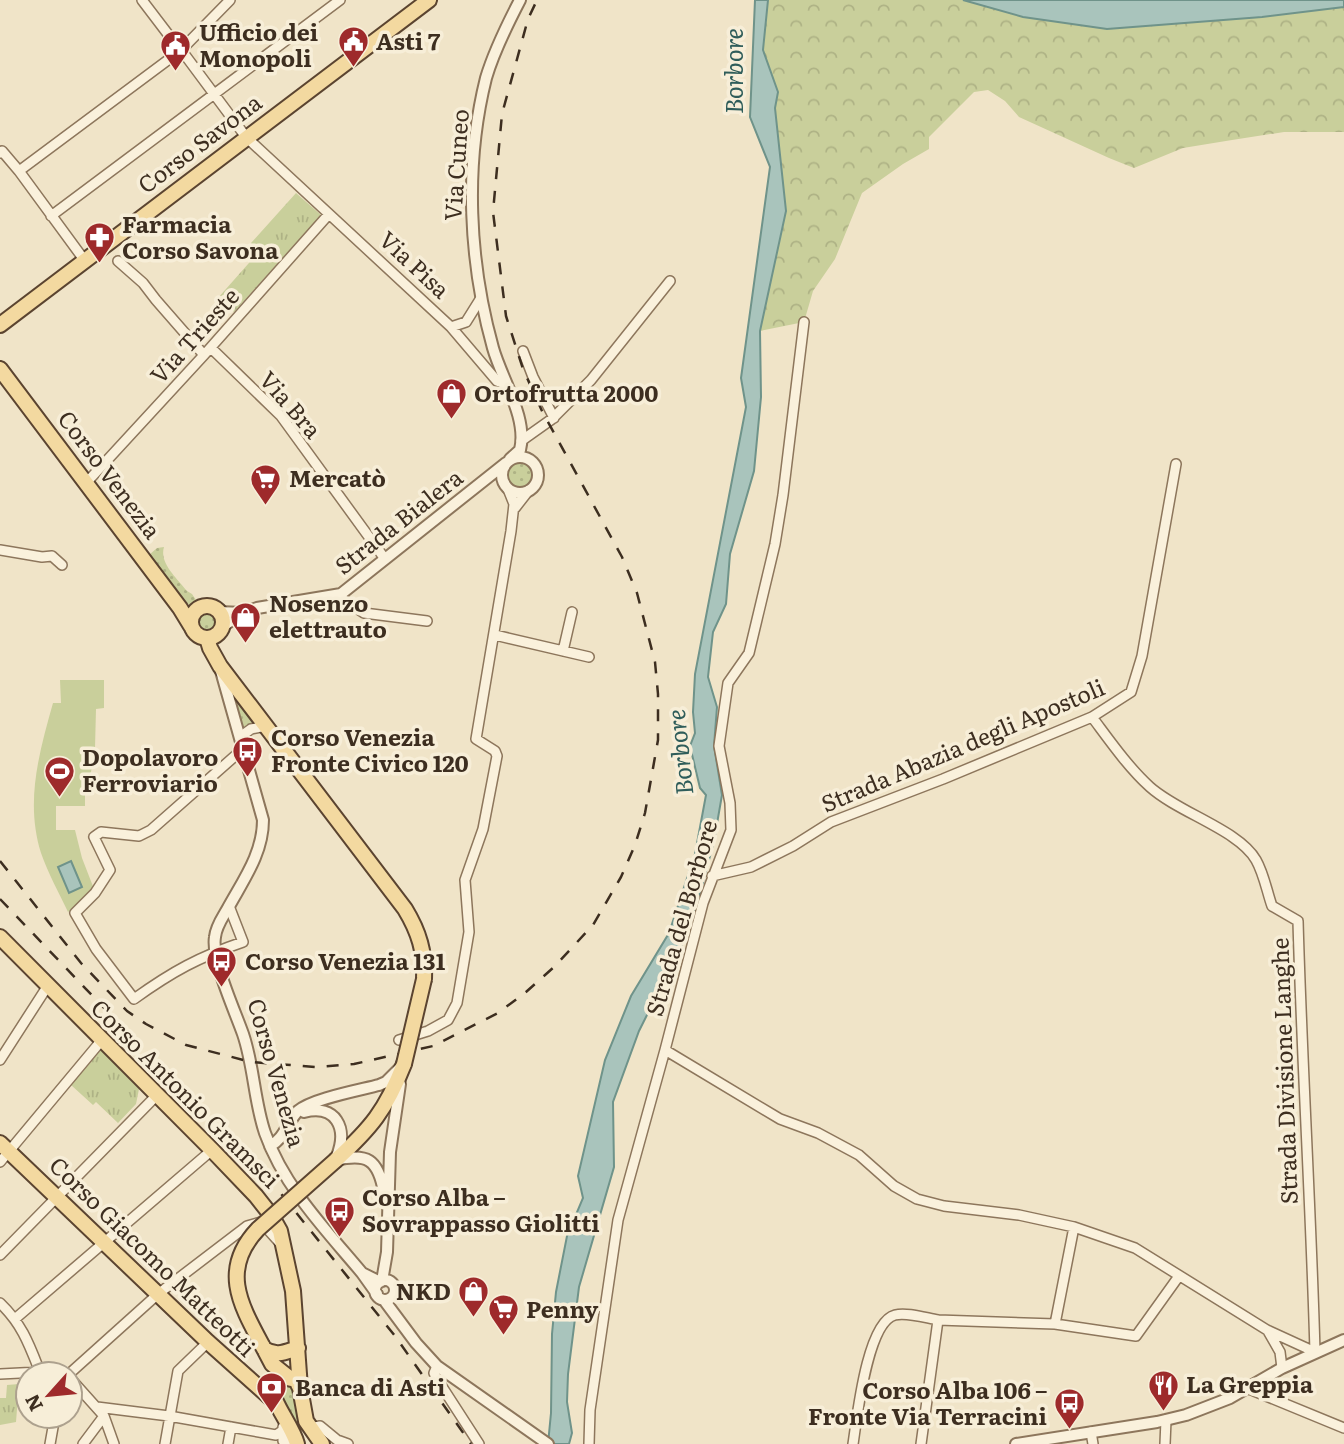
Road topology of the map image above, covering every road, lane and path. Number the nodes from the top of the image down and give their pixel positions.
1 (142, 0) edge
2 (230, 0) edge
3 (340, 0) edge
4 (429, 0) edge
5 (520, 0) edge
6 (181, 50) junction
7 (214, 94) junction
8 (246, 137) junction
9 (0, 153) edge
10 (19, 171) junction
11 (329, 214) junction
12 (51, 216) junction
13 (85, 261) junction
14 (118, 261) dead end
15 (670, 281) dead end
16 (481, 298) junction
17 (804, 322) dead end
18 (0, 326) edge
19 (450, 327) junction
20 (523, 351) dead end
21 (207, 352) junction
22 (0, 369) edge
23 (505, 384) junction
24 (554, 418) junction
25 (522, 441) junction
26 (508, 461) junction
27 (533, 463) junction
28 (1176, 464) dead end
29 (486, 480) junction
30 (88, 482) junction
31 (506, 487) junction
32 (529, 491) junction
33 (514, 510) junction
34 (0, 550) edge
35 (385, 559) junction
36 (62, 565) dead end
37 (338, 596) junction
38 (180, 608) junction
39 (195, 611) junction
40 (572, 612) dead end
41 (221, 619) junction
42 (427, 621) dead end
43 (191, 626) junction
44 (495, 635) junction
45 (207, 638) junction
46 (563, 651) junction
47 (589, 657) dead end
48 (220, 666) junction
49 (1092, 717) junction
50 (266, 726) junction
51 (242, 743) junction
52 (712, 876) junction
53 (229, 906) junction
54 (1, 941) edge
55 (216, 951) junction
56 (47, 987) junction
57 (101, 1041) junction
58 (399, 1041) dead end
59 (665, 1050) junction
60 (0, 1060) edge
61 (404, 1064) junction
62 (156, 1096) junction
63 (294, 1115) junction
64 (270, 1146) junction
65 (212, 1150) junction
66 (3, 1152) edge
67 (335, 1160) junction
68 (56, 1196) junction
69 (387, 1207) junction
70 (1074, 1227) junction
71 (104, 1243) junction
72 (284, 1248) junction
73 (0, 1255) edge
74 (1179, 1276) junction
75 (385, 1289) junction
76 (158, 1294) junction
77 (0, 1303) edge
78 (16, 1318) junction
79 (938, 1320) junction
80 (1055, 1324) junction
81 (1267, 1330) junction
82 (1344, 1340) edge
83 (208, 1342) junction
84 (263, 1347) junction
85 (298, 1348) junction
86 (1315, 1352) junction
87 (35, 1360) edge
88 (84, 1363) edge
89 (272, 1364) junction
90 (437, 1366) junction
91 (1282, 1368) junction
92 (287, 1376) junction
93 (273, 1385) junction
94 (300, 1388) junction
95 (1249, 1389) junction
96 (84, 1392) edge
97 (274, 1401) junction
98 (97, 1407) junction
99 (104, 1416) junction
100 (169, 1416) junction
101 (1166, 1420) junction
102 (285, 1423) junction
103 (231, 1427) junction
104 (1344, 1428) edge
105 (320, 1436) edge
106 (1092, 1438) edge
107 (290, 1442) edge
108 (1038, 1442) edge
109 (83, 1444) edge
110 (114, 1444) edge
111 (165, 1444) edge
112 (228, 1444) edge
113 (348, 1444) edge
114 (479, 1444) edge
115 (548, 1444) edge
116 (589, 1444) edge
117 (853, 1444) edge
118 (921, 1444) edge
119 (1016, 1444) edge
120 (1165, 1444) edge

1 - 6 street, Via Pisa
2 - 6 street
3 - 7 street
4 - 8 main road, Corso Savona
5 - 16 street, Via Cuneo
6 - 7 street, Via Pisa
6 - 10 street
7 - 8 street, Via Pisa
7 - 12 street
8 - 11 street, Via Pisa
8 - 13 main road, Corso Savona
9 - 10 street
10 - 12 street
11 - 19 street, Via Pisa
11 - 21 street, Via Trieste
12 - 13 street
13 - 18 main road, Corso Savona
14 - 21 street, Via Bra
15 - 24 street
16 - 19 street
16 - 23 street, Via Cuneo
17 - 52 street, Strada del Borbore
19 - 23 street, Via Pisa
20 - 24 street
21 - 30 street, Via Trieste
21 - 35 street, Via Bra
22 - 30 main road, Corso Venezia
23 - 25 street, Via Pisa
24 - 25 street
25 - 26 street
25 - 27 street, Via Pisa
26 - 27 street
26 - 29 street, Strada Bialera
26 - 31 street
27 - 32 street
28 - 49 street, Strada Abazia degli Apostoli
29 - 31 street, Strada Bialera
29 - 35 street, Strada Bialera
30 - 38 main road, Corso Venezia
31 - 32 street
31 - 33 street
32 - 33 street
33 - 44 street
34 - 36 street
35 - 37 street, Strada Bialera
37 - 41 street, Strada Bialera
37 - 42 street, Strada Bialera
38 - 39 main road
38 - 43 main road, Corso Venezia
39 - 41 main road
39 - 43 main road
40 - 46 street
41 - 45 main road
43 - 45 main road
44 - 46 street
44 - 58 street
45 - 48 main road, Corso Venezia
46 - 47 street
48 - 50 main road, Corso Venezia
48 - 51 street, Corso Venezia
49 - 52 street, Strada Abazia degli Apostoli
49 - 86 street, Strada Divisione Langhe
50 - 51 street
50 - 61 main road, Corso Venezia, bridge
51 - 53 street, Corso Venezia
51 - 55 street
52 - 59 street, Strada del Borbore
53 - 55 street, Corso Venezia
53 - 55 street
54 - 56 main road, Corso Antonio Gramsci
55 - 64 street, Corso Venezia
56 - 57 main road, Corso Antonio Gramsci
56 - 60 street
57 - 62 main road, Corso Antonio Gramsci
57 - 66 street
59 - 70 street
59 - 116 street, Strada del Borbore
61 - 63 street
61 - 67 main road, Corso Venezia
61 - 69 street
62 - 65 main road, Corso Antonio Gramsci
62 - 68 street
63 - 64 street
63 - 67 street
64 - 75 street, Corso Venezia
65 - 71 street
65 - 72 main road, Corso Antonio Gramsci
66 - 68 main road, Corso Giacomo Matteotti
67 - 69 street
67 - 84 main road, Corso Venezia, bridge
68 - 71 main road, Corso Giacomo Matteotti
68 - 73 street
69 - 75 street
70 - 74 street
70 - 80 street
71 - 76 main road, Corso Giacomo Matteotti
71 - 78 street
72 - 76 street
72 - 85 main road, Corso Antonio Gramsci
74 - 80 street
74 - 81 street
75 - 90 street, Corso Venezia
76 - 83 main road, Corso Giacomo Matteotti
76 - 88 street
77 - 78 street
78 - 87 street
79 - 80 street
79 - 117 street
79 - 118 street
81 - 86 street
81 - 91 street
82 - 86 street
83 - 97 main road, Corso Giacomo Matteotti
83 - 100 street
84 - 85 main road
84 - 89 main road, Corso Venezia
85 - 94 main road, Corso Antonio Gramsci
86 - 91 street
89 - 92 main road
89 - 93 main road
90 - 114 street
90 - 115 street, Corso Venezia
91 - 95 street
92 - 93 main road
92 - 94 main road
93 - 97 main road
94 - 105 main road, Corso Antonio Gramsci
95 - 101 street
95 - 104 street
96 - 98 street
97 - 102 main road, Corso Giacomo Matteotti
98 - 99 street
98 - 100 street
99 - 109 street
99 - 110 street
100 - 103 street
100 - 111 street
101 - 106 street
101 - 120 street
102 - 103 street
102 - 107 main road, Corso Giacomo Matteotti
103 - 112 street
105 - 113 street
106 - 108 street
108 - 119 street

